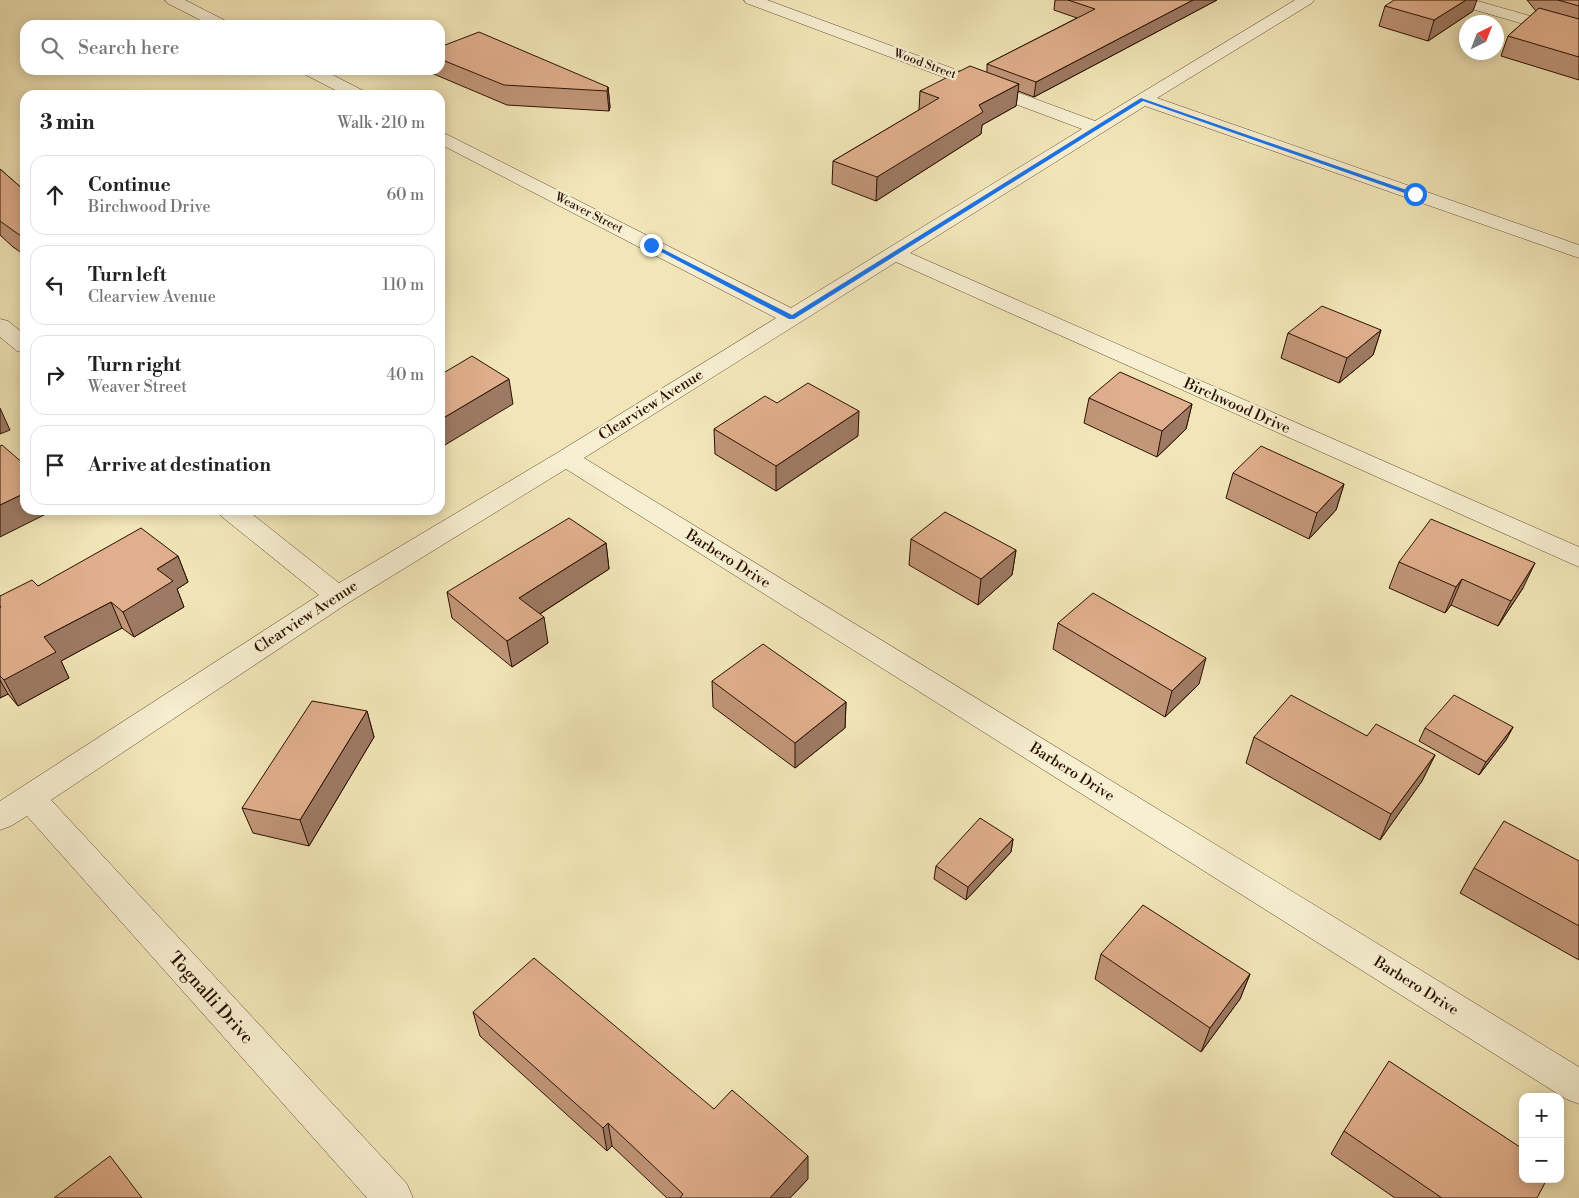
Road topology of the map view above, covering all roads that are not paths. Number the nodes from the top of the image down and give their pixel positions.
1 (173, 0) edge
2 (752, 0) edge
3 (799, 0) edge
4 (1306, 0) edge
5 (1457, 0) edge
6 (777, 9) junction
7 (212, 20) edge
8 (1579, 36) edge
9 (320, 75) edge
10 (348, 90) edge
11 (1143, 99) junction
12 (1097, 128) junction
13 (445, 140) edge
14 (1579, 252) edge
15 (895, 254) junction
16 (792, 317) junction
17 (0, 326) edge
18 (20, 342) edge
19 (566, 458) junction
20 (236, 515) edge
21 (1579, 558) edge
22 (338, 596) junction
23 (29, 798) junction
24 (0, 817) edge
25 (1579, 1087) edge
26 (393, 1198) edge

1 - 7 street
2 - 6 street, Wood Street
3 - 6 street
4 - 11 street, Clearview Avenue
5 - 8 street
6 - 12 street, Wood Street
9 - 10 street
11 - 12 street, Clearview Avenue
11 - 14 street
12 - 15 street, Clearview Avenue
13 - 16 street, Weaver Street
15 - 16 street, Clearview Avenue
15 - 21 street, Birchwood Drive
16 - 19 street, Clearview Avenue
17 - 18 street
19 - 22 street, Clearview Avenue
19 - 25 street, Barbero Drive
20 - 22 street
22 - 23 street, Clearview Avenue
23 - 24 street, Clearview Avenue
23 - 26 street, Tognalli Drive

